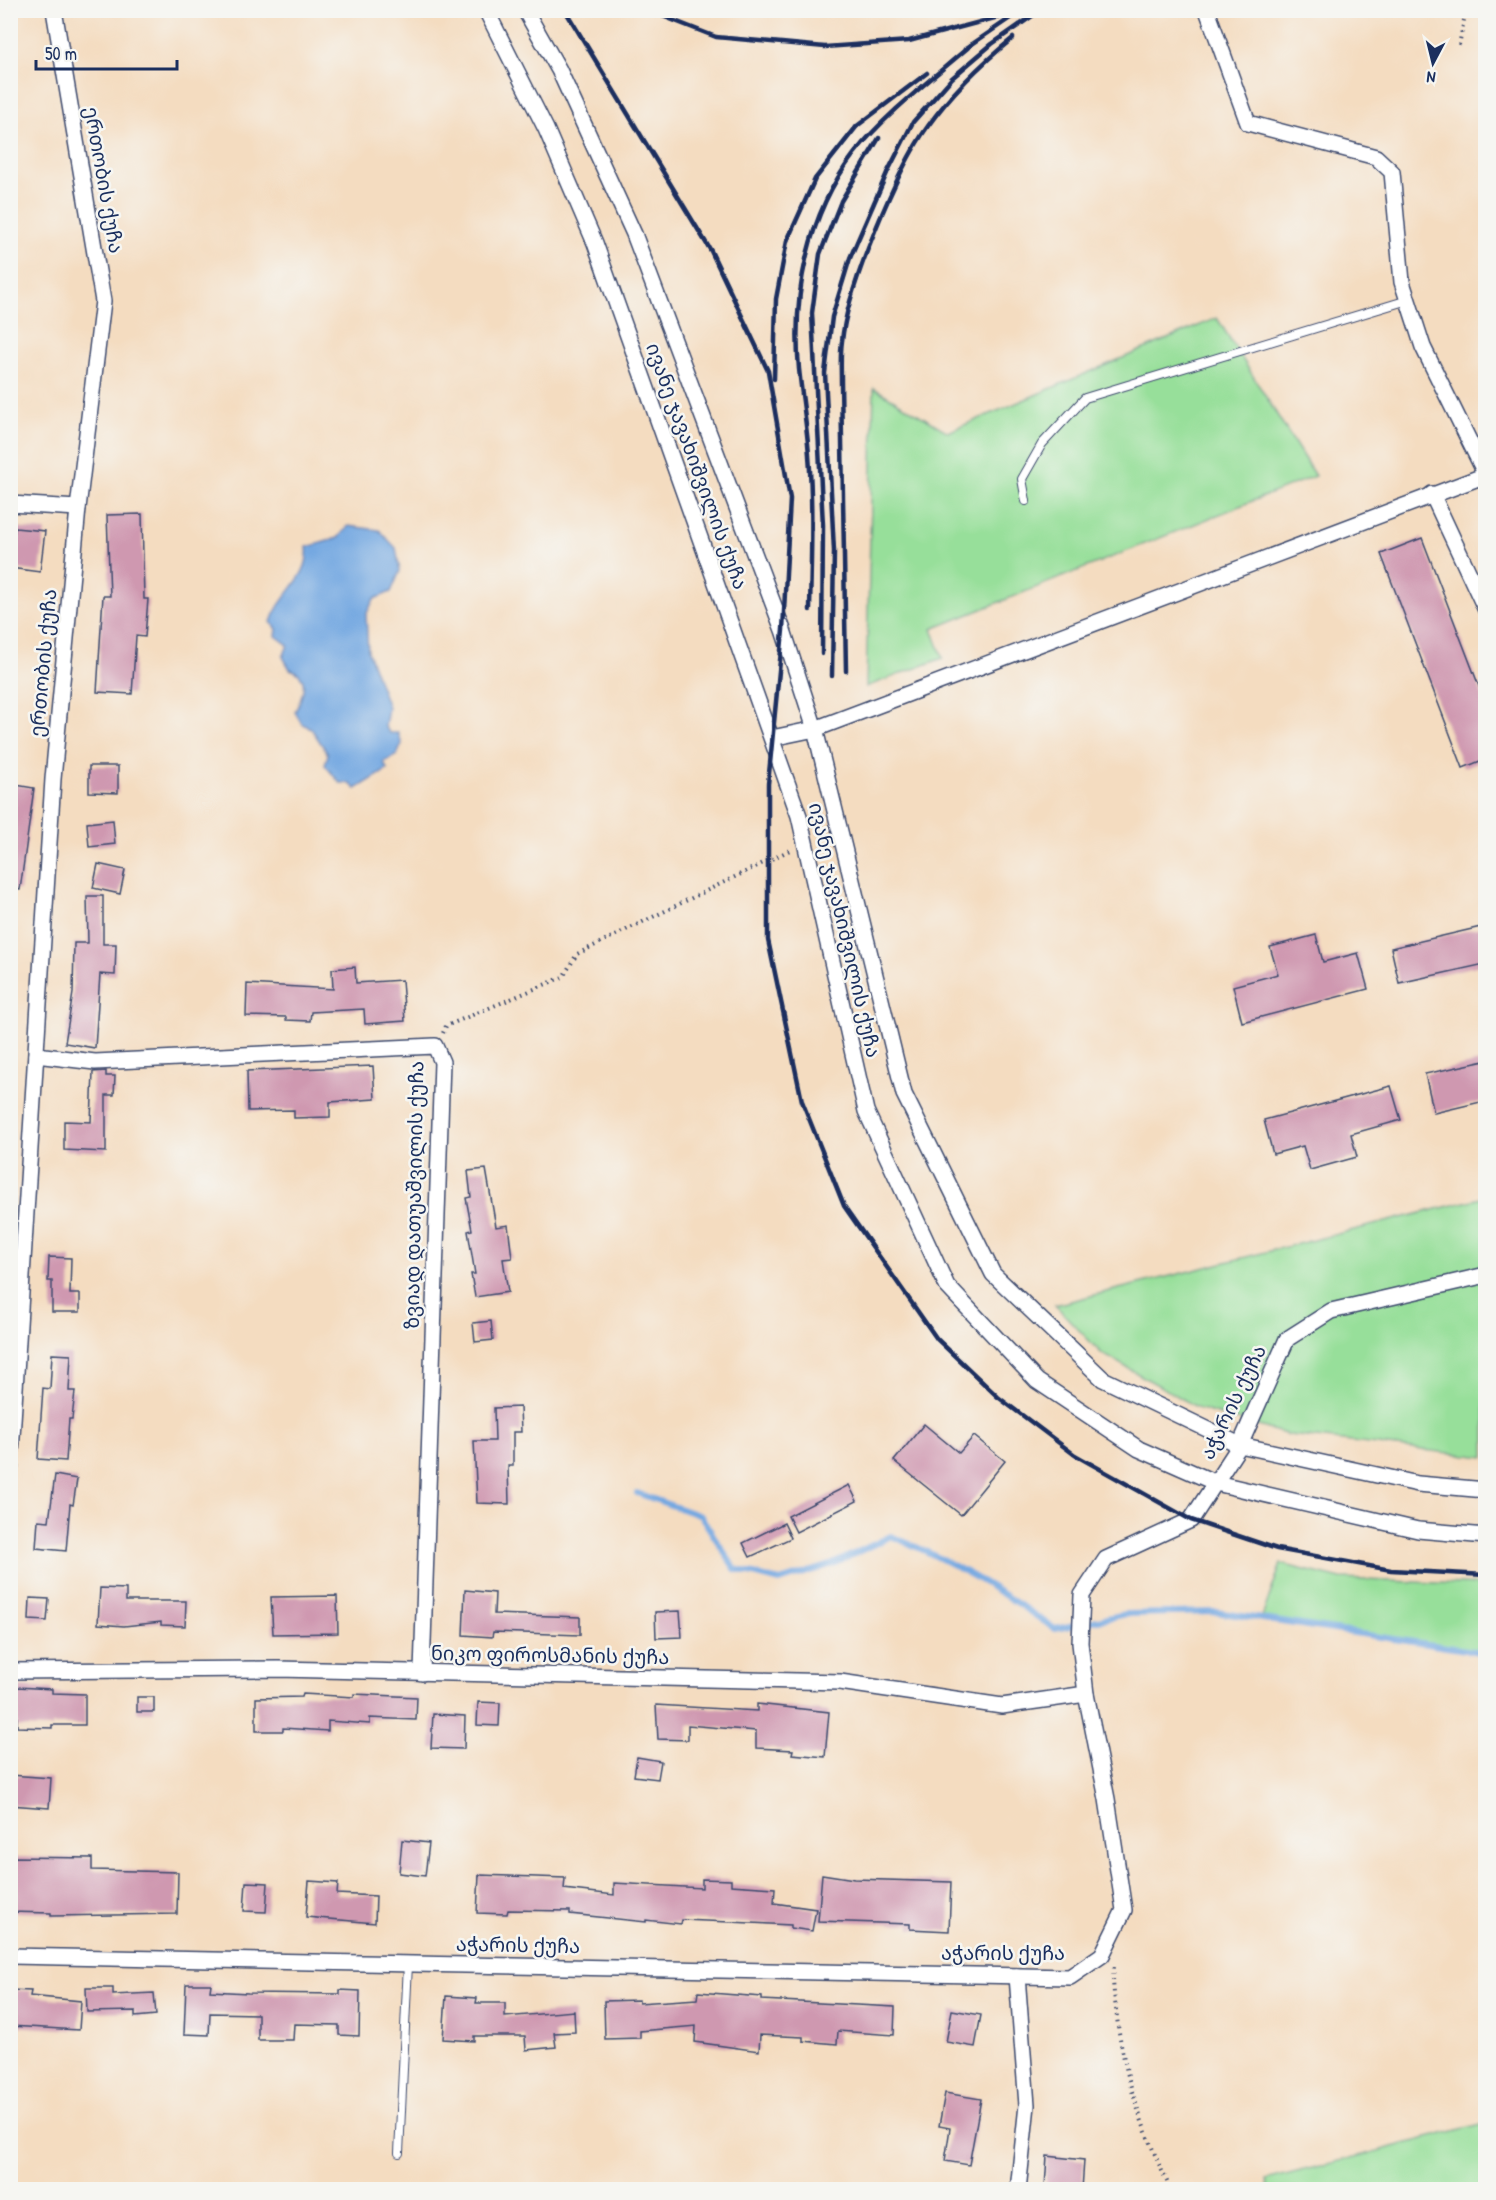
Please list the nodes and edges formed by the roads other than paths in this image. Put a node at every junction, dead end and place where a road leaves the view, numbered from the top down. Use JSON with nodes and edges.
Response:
{"nodes":[{"id":1,"x":54,"y":10,"type":"edge"},
{"id":2,"x":486,"y":10,"type":"edge"},
{"id":3,"x":525,"y":10,"type":"edge"},
{"id":4,"x":1207,"y":10,"type":"edge"},
{"id":5,"x":1408,"y":300,"type":"junction"},
{"id":6,"x":1485,"y":475,"type":"edge"},
{"id":7,"x":1432,"y":494,"type":"junction"},
{"id":8,"x":1026,"y":501,"type":"dead end"},
{"id":9,"x":10,"y":504,"type":"edge"},
{"id":10,"x":78,"y":508,"type":"junction"},
{"id":11,"x":1485,"y":610,"type":"edge"},
{"id":12,"x":815,"y":729,"type":"junction"},
{"id":13,"x":772,"y":738,"type":"junction"},
{"id":14,"x":36,"y":1055,"type":"junction"},
{"id":15,"x":1485,"y":1275,"type":"edge"},
{"id":16,"x":1240,"y":1445,"type":"junction"},
{"id":17,"x":10,"y":1468,"type":"edge"},
{"id":18,"x":1216,"y":1483,"type":"junction"},
{"id":19,"x":1485,"y":1490,"type":"edge"},
{"id":20,"x":1485,"y":1536,"type":"edge"},
{"id":21,"x":10,"y":1671,"type":"edge"},
{"id":22,"x":422,"y":1673,"type":"junction"},
{"id":23,"x":1086,"y":1694,"type":"junction"},
{"id":24,"x":10,"y":1956,"type":"edge"},
{"id":25,"x":408,"y":1964,"type":"junction"},
{"id":26,"x":1017,"y":1976,"type":"junction"},
{"id":27,"x":399,"y":2153,"type":"dead end"},
{"id":28,"x":1018,"y":2190,"type":"edge"}],
"edges":[{"from":1,"to":10,"type":"street","name":"ერთობის ქუჩა"},
{"from":2,"to":13,"type":"street","name":"ივანე ჯავახიშვილის ქუჩა"},
{"from":3,"to":12,"type":"street"},
{"from":4,"to":5,"type":"street"},
{"from":5,"to":6,"type":"street"},
{"from":5,"to":8,"type":"lane"},
{"from":6,"to":7,"type":"street"},
{"from":7,"to":11,"type":"street"},
{"from":7,"to":12,"type":"street"},
{"from":9,"to":10,"type":"street"},
{"from":10,"to":14,"type":"street","name":"ერთობის ქუჩა"},
{"from":12,"to":13,"type":"street"},
{"from":12,"to":16,"type":"street"},
{"from":13,"to":18,"type":"street","name":"ივანე ჯავახიშვილის ქუჩა"},
{"from":14,"to":17,"type":"street","name":"ერთობის ქუჩა"},
{"from":14,"to":22,"type":"street","name":"ზვიად დათუაშვილის ქუჩა"},
{"from":15,"to":16,"type":"street","name":"აჭარის ქუჩა"},
{"from":16,"to":18,"type":"street","name":"აჭარის ქუჩა"},
{"from":16,"to":19,"type":"street"},
{"from":18,"to":20,"type":"street","name":"ივანე ჯავახიშვილის ქუჩა"},
{"from":18,"to":23,"type":"street","name":"აჭარის ქუჩა"},
{"from":21,"to":22,"type":"street","name":"ნიკო ფიროსმანის ქუჩა"},
{"from":22,"to":23,"type":"street","name":"ნიკო ფიროსმანის ქუჩა"},
{"from":23,"to":26,"type":"street","name":"აჭარის ქუჩა"},
{"from":24,"to":25,"type":"street","name":"აჭარის ქუჩა"},
{"from":25,"to":26,"type":"street","name":"აჭარის ქუჩა"},
{"from":25,"to":27,"type":"lane"},
{"from":26,"to":28,"type":"street"}]}
